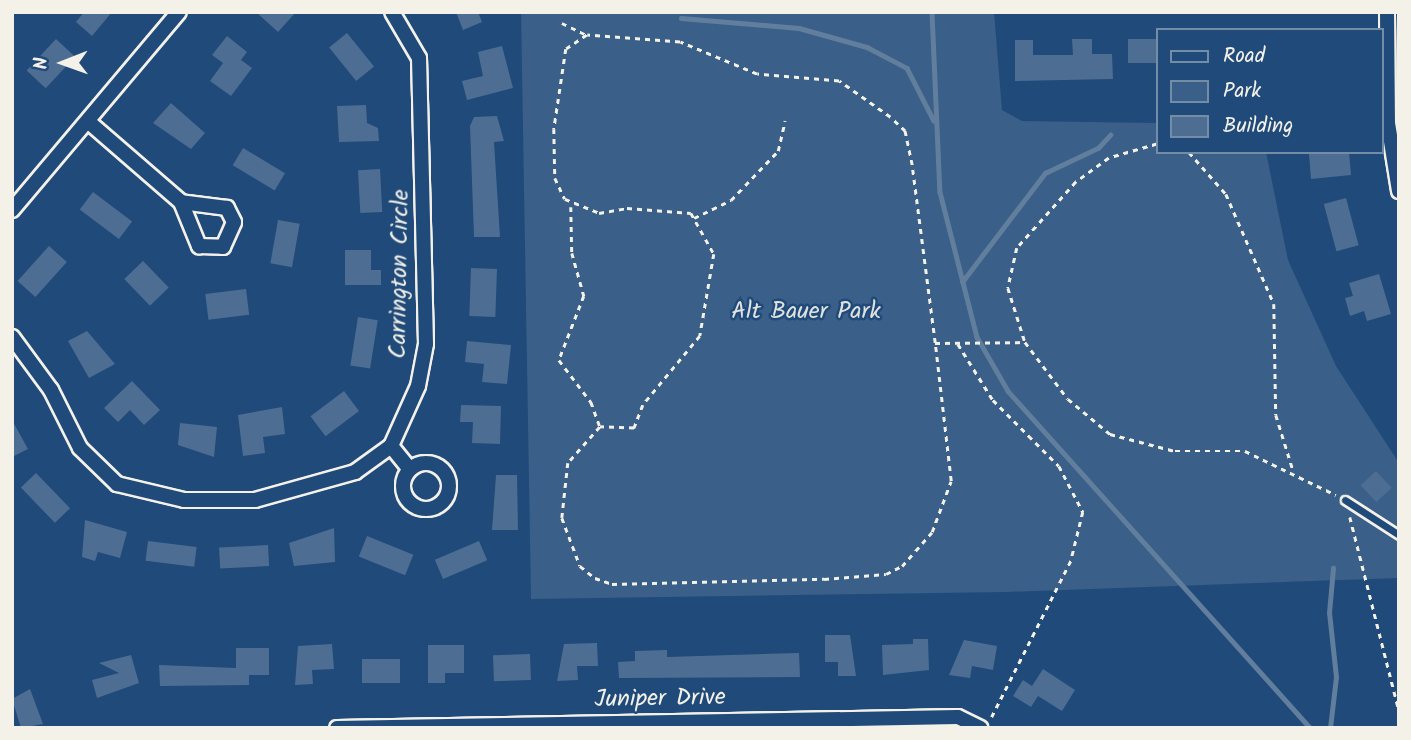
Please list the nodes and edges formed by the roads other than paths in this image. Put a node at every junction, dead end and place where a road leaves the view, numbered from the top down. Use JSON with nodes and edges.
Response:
{"nodes":[{"id":1,"x":179,"y":12,"type":"edge"},
{"id":2,"x":392,"y":12,"type":"edge"},
{"id":3,"x":1387,"y":12,"type":"edge"},
{"id":4,"x":91,"y":124,"type":"junction"},
{"id":5,"x":1399,"y":191,"type":"edge"},
{"id":6,"x":181,"y":202,"type":"dead end"},
{"id":7,"x":12,"y":210,"type":"edge"},
{"id":8,"x":12,"y":337,"type":"edge"},
{"id":9,"x":391,"y":446,"type":"junction"},
{"id":10,"x":408,"y":467,"type":"dead end"},
{"id":11,"x":1345,"y":500,"type":"road end"},
{"id":12,"x":1399,"y":535,"type":"edge"},
{"id":13,"x":986,"y":724,"type":"edge"},
{"id":14,"x":371,"y":727,"type":"edge"},
{"id":15,"x":337,"y":728,"type":"edge"}],
"edges":[{"from":1,"to":4,"type":"street"},
{"from":2,"to":9,"type":"street","name":"Carrington Circle"},
{"from":3,"to":5,"type":"street"},
{"from":4,"to":6,"type":"street"},
{"from":4,"to":7,"type":"street"},
{"from":8,"to":9,"type":"street","name":"Carrington Circle"},
{"from":9,"to":10,"type":"street"},
{"from":11,"to":12,"type":"lane"},
{"from":13,"to":14,"type":"street","name":"Juniper Drive"},
{"from":14,"to":15,"type":"street","name":"Juniper Drive"}]}
